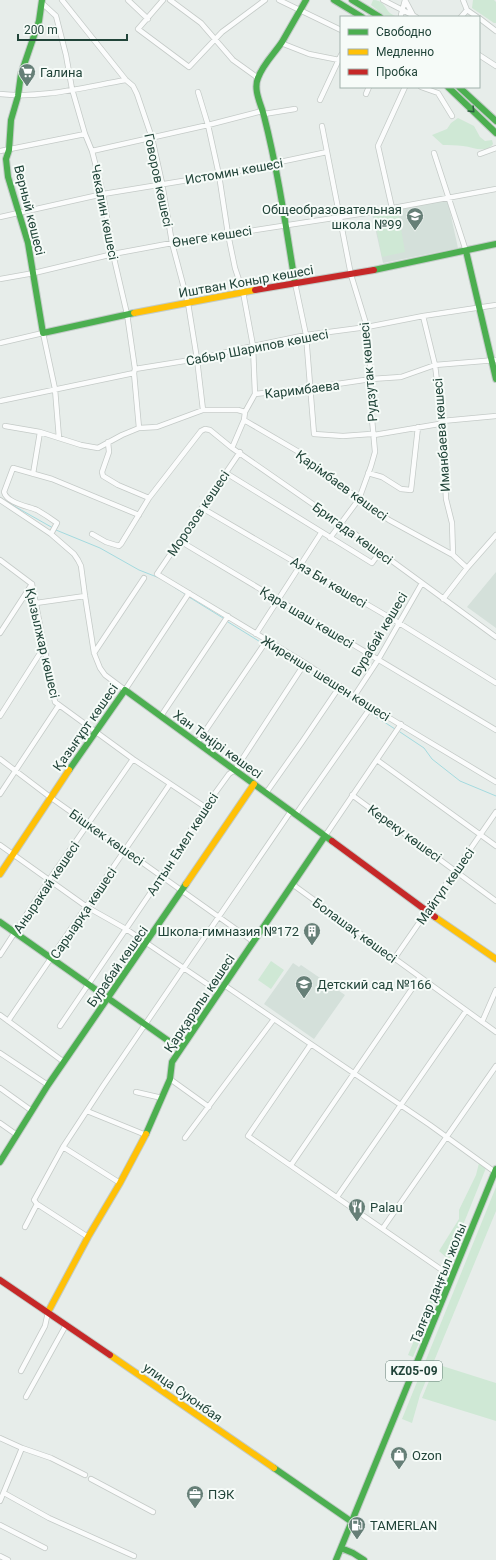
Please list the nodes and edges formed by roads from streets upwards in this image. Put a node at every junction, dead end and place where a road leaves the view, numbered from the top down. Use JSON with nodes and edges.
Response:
{"nodes":[{"id":1,"x":62,"y":0,"type":"edge"},
{"id":2,"x":128,"y":0,"type":"edge"},
{"id":3,"x":163,"y":0,"type":"edge"},
{"id":4,"x":170,"y":0,"type":"edge"},
{"id":5,"x":265,"y":0,"type":"edge"},
{"id":6,"x":279,"y":0,"type":"edge"},
{"id":7,"x":306,"y":0,"type":"edge"},
{"id":8,"x":334,"y":0,"type":"edge"},
{"id":9,"x":352,"y":0,"type":"edge"},
{"id":10,"x":383,"y":0,"type":"edge"},
{"id":11,"x":405,"y":0,"type":"edge"},
{"id":12,"x":463,"y":0,"type":"edge"},
{"id":13,"x":42,"y":2,"type":"edge"},
{"id":14,"x":301,"y":10,"type":"junction"},
{"id":15,"x":402,"y":10,"type":"junction"},
{"id":16,"x":467,"y":10,"type":"junction"},
{"id":17,"x":401,"y":15,"type":"dead end"},
{"id":18,"x":360,"y":16,"type":"edge"},
{"id":19,"x":378,"y":16,"type":"edge"},
{"id":20,"x":414,"y":16,"type":"edge"},
{"id":21,"x":462,"y":16,"type":"edge"},
{"id":22,"x":475,"y":16,"type":"edge"},
{"id":23,"x":148,"y":19,"type":"junction"},
{"id":24,"x":480,"y":19,"type":"edge"},
{"id":25,"x":340,"y":30,"type":"edge"},
{"id":26,"x":496,"y":31,"type":"edge"},
{"id":27,"x":215,"y":39,"type":"junction"},
{"id":28,"x":282,"y":43,"type":"junction"},
{"id":29,"x":480,"y":56,"type":"edge"},
{"id":30,"x":340,"y":57,"type":"edge"},
{"id":31,"x":496,"y":66,"type":"edge"},
{"id":32,"x":258,"y":78,"type":"junction"},
{"id":33,"x":126,"y":80,"type":"junction"},
{"id":34,"x":369,"y":88,"type":"edge"},
{"id":35,"x":405,"y":88,"type":"edge"},
{"id":36,"x":424,"y":88,"type":"edge"},
{"id":37,"x":449,"y":88,"type":"edge"},
{"id":38,"x":460,"y":88,"type":"edge"},
{"id":39,"x":72,"y":89,"type":"junction"},
{"id":40,"x":198,"y":92,"type":"dead end"},
{"id":41,"x":0,"y":94,"type":"edge"},
{"id":42,"x":366,"y":94,"type":"dead end"},
{"id":43,"x":18,"y":96,"type":"junction"},
{"id":44,"x":320,"y":100,"type":"dead end"},
{"id":45,"x":295,"y":109,"type":"dead end"},
{"id":46,"x":263,"y":112,"type":"junction"},
{"id":47,"x":452,"y":116,"type":"dead end"},
{"id":48,"x":496,"y":121,"type":"edge"},
{"id":49,"x":208,"y":125,"type":"junction"},
{"id":50,"x":322,"y":126,"type":"dead end"},
{"id":51,"x":496,"y":133,"type":"edge"},
{"id":52,"x":85,"y":134,"type":"junction"},
{"id":53,"x":152,"y":138,"type":"junction"},
{"id":54,"x":496,"y":148,"type":"edge"},
{"id":55,"x":9,"y":150,"type":"junction"},
{"id":56,"x":0,"y":151,"type":"edge"},
{"id":57,"x":92,"y":151,"type":"junction"},
{"id":58,"x":327,"y":152,"type":"junction"},
{"id":59,"x":434,"y":153,"type":"dead end"},
{"id":60,"x":480,"y":154,"type":"dead end"},
{"id":61,"x":275,"y":164,"type":"junction"},
{"id":62,"x":219,"y":175,"type":"junction"},
{"id":63,"x":162,"y":183,"type":"junction"},
{"id":64,"x":496,"y":189,"type":"edge"},
{"id":65,"x":103,"y":194,"type":"junction"},
{"id":66,"x":448,"y":198,"type":"junction"},
{"id":67,"x":392,"y":208,"type":"junction"},
{"id":68,"x":18,"y":214,"type":"junction"},
{"id":69,"x":0,"y":217,"type":"edge"},
{"id":70,"x":340,"y":217,"type":"junction"},
{"id":71,"x":284,"y":225,"type":"junction"},
{"id":72,"x":228,"y":234,"type":"junction"},
{"id":73,"x":172,"y":242,"type":"junction"},
{"id":74,"x":496,"y":244,"type":"edge"},
{"id":75,"x":466,"y":251,"type":"junction"},
{"id":76,"x":112,"y":254,"type":"junction"},
{"id":77,"x":34,"y":273,"type":"junction"},
{"id":78,"x":350,"y":275,"type":"junction"},
{"id":79,"x":0,"y":279,"type":"edge"},
{"id":80,"x":295,"y":283,"type":"junction"},
{"id":81,"x":243,"y":292,"type":"junction"},
{"id":82,"x":188,"y":302,"type":"junction"},
{"id":83,"x":496,"y":305,"type":"edge"},
{"id":84,"x":480,"y":308,"type":"junction"},
{"id":85,"x":127,"y":314,"type":"junction"},
{"id":86,"x":423,"y":316,"type":"junction"},
{"id":87,"x":367,"y":327,"type":"junction"},
{"id":88,"x":43,"y":333,"type":"junction"},
{"id":89,"x":306,"y":335,"type":"junction"},
{"id":90,"x":0,"y":343,"type":"edge"},
{"id":91,"x":252,"y":346,"type":"junction"},
{"id":92,"x":197,"y":360,"type":"junction"},
{"id":93,"x":494,"y":361,"type":"edge"},
{"id":94,"x":435,"y":365,"type":"junction"},
{"id":95,"x":135,"y":371,"type":"junction"},
{"id":96,"x":371,"y":379,"type":"junction"},
{"id":97,"x":496,"y":379,"type":"edge"},
{"id":98,"x":310,"y":388,"type":"junction"},
{"id":99,"x":55,"y":389,"type":"junction"},
{"id":100,"x":255,"y":394,"type":"junction"},
{"id":101,"x":0,"y":401,"type":"edge"},
{"id":102,"x":203,"y":410,"type":"junction"},
{"id":103,"x":245,"y":412,"type":"junction"},
{"id":104,"x":496,"y":416,"type":"edge"},
{"id":105,"x":244,"y":420,"type":"junction"},
{"id":106,"x":442,"y":421,"type":"junction"},
{"id":107,"x":5,"y":426,"type":"dead end"},
{"id":108,"x":418,"y":427,"type":"junction"},
{"id":109,"x":139,"y":428,"type":"junction"},
{"id":110,"x":40,"y":432,"type":"junction"},
{"id":111,"x":374,"y":435,"type":"junction"},
{"id":112,"x":59,"y":438,"type":"junction"},
{"id":113,"x":108,"y":442,"type":"junction"},
{"id":114,"x":232,"y":448,"type":"junction"},
{"id":115,"x":240,"y":452,"type":"junction"},
{"id":116,"x":226,"y":473,"type":"junction"},
{"id":117,"x":368,"y":473,"type":"junction"},
{"id":118,"x":33,"y":474,"type":"junction"},
{"id":119,"x":149,"y":498,"type":"junction"},
{"id":120,"x":359,"y":499,"type":"junction"},
{"id":121,"x":0,"y":500,"type":"edge"},
{"id":122,"x":202,"y":508,"type":"junction"},
{"id":123,"x":139,"y":515,"type":"junction"},
{"id":124,"x":340,"y":523,"type":"junction"},
{"id":125,"x":53,"y":530,"type":"junction"},
{"id":126,"x":321,"y":533,"type":"junction"},
{"id":127,"x":92,"y":534,"type":"dead end"},
{"id":128,"x":496,"y":535,"type":"edge"},
{"id":129,"x":330,"y":538,"type":"junction"},
{"id":130,"x":180,"y":541,"type":"junction"},
{"id":131,"x":380,"y":552,"type":"junction"},
{"id":132,"x":453,"y":555,"type":"junction"},
{"id":133,"x":0,"y":560,"type":"edge"},
{"id":134,"x":301,"y":565,"type":"junction"},
{"id":135,"x":467,"y":568,"type":"junction"},
{"id":136,"x":157,"y":574,"type":"joint"},
{"id":137,"x":144,"y":578,"type":"dead end"},
{"id":138,"x":422,"y":583,"type":"junction"},
{"id":139,"x":32,"y":584,"type":"junction"},
{"id":140,"x":189,"y":593,"type":"junction"},
{"id":141,"x":84,"y":596,"type":"junction"},
{"id":142,"x":443,"y":599,"type":"junction"},
{"id":143,"x":278,"y":601,"type":"junction"},
{"id":144,"x":36,"y":603,"type":"junction"},
{"id":145,"x":228,"y":616,"type":"junction"},
{"id":146,"x":399,"y":623,"type":"junction"},
{"id":147,"x":0,"y":633,"type":"edge"},
{"id":148,"x":256,"y":634,"type":"junction"},
{"id":149,"x":496,"y":637,"type":"edge"},
{"id":150,"x":267,"y":640,"type":"junction"},
{"id":151,"x":44,"y":647,"type":"junction"},
{"id":152,"x":94,"y":653,"type":"junction"},
{"id":153,"x":378,"y":660,"type":"junction"},
{"id":154,"x":305,"y":664,"type":"junction"},
{"id":155,"x":496,"y":683,"type":"edge"},
{"id":156,"x":340,"y":686,"type":"junction"},
{"id":157,"x":125,"y":690,"type":"junction"},
{"id":158,"x":355,"y":695,"type":"junction"},
{"id":159,"x":59,"y":705,"type":"junction"},
{"id":160,"x":371,"y":707,"type":"junction"},
{"id":161,"x":0,"y":716,"type":"edge"},
{"id":162,"x":161,"y":716,"type":"junction"},
{"id":163,"x":401,"y":724,"type":"junction"},
{"id":164,"x":496,"y":730,"type":"edge"},
{"id":165,"x":96,"y":733,"type":"junction"},
{"id":166,"x":197,"y":743,"type":"junction"},
{"id":167,"x":0,"y":759,"type":"edge"},
{"id":168,"x":133,"y":759,"type":"junction"},
{"id":169,"x":377,"y":760,"type":"junction"},
{"id":170,"x":16,"y":770,"type":"junction"},
{"id":171,"x":235,"y":770,"type":"junction"},
{"id":172,"x":496,"y":782,"type":"edge"},
{"id":173,"x":170,"y":784,"type":"junction"},
{"id":174,"x":254,"y":784,"type":"junction"},
{"id":175,"x":266,"y":793,"type":"junction"},
{"id":176,"x":0,"y":794,"type":"edge"},
{"id":177,"x":352,"y":795,"type":"junction"},
{"id":178,"x":50,"y":797,"type":"junction"},
{"id":179,"x":205,"y":807,"type":"junction"},
{"id":180,"x":496,"y":812,"type":"edge"},
{"id":181,"x":294,"y":813,"type":"junction"},
{"id":182,"x":88,"y":825,"type":"junction"},
{"id":183,"x":481,"y":835,"type":"junction"},
{"id":184,"x":325,"y":836,"type":"junction"},
{"id":185,"x":0,"y":845,"type":"edge"},
{"id":186,"x":496,"y":846,"type":"edge"},
{"id":187,"x":125,"y":851,"type":"junction"},
{"id":188,"x":14,"y":854,"type":"junction"},
{"id":189,"x":456,"y":870,"type":"junction"},
{"id":190,"x":0,"y":874,"type":"edge"},
{"id":191,"x":162,"y":876,"type":"junction"},
{"id":192,"x":49,"y":880,"type":"junction"},
{"id":193,"x":292,"y":884,"type":"junction"},
{"id":194,"x":182,"y":891,"type":"junction"},
{"id":195,"x":496,"y":900,"type":"edge"},
{"id":196,"x":87,"y":907,"type":"junction"},
{"id":197,"x":427,"y":912,"type":"junction"},
{"id":198,"x":218,"y":918,"type":"junction"},
{"id":199,"x":0,"y":922,"type":"edge"},
{"id":200,"x":126,"y":929,"type":"junction"},
{"id":201,"x":15,"y":932,"type":"junction"},
{"id":202,"x":254,"y":942,"type":"junction"},
{"id":203,"x":146,"y":943,"type":"junction"},
{"id":204,"x":0,"y":955,"type":"edge"},
{"id":205,"x":52,"y":958,"type":"junction"},
{"id":206,"x":394,"y":959,"type":"junction"},
{"id":207,"x":496,"y":959,"type":"edge"},
{"id":208,"x":184,"y":968,"type":"junction"},
{"id":209,"x":420,"y":977,"type":"junction"},
{"id":210,"x":88,"y":984,"type":"junction"},
{"id":211,"x":224,"y":985,"type":"junction"},
{"id":212,"x":496,"y":990,"type":"edge"},
{"id":213,"x":219,"y":992,"type":"junction"},
{"id":214,"x":107,"y":998,"type":"junction"},
{"id":215,"x":466,"y":1011,"type":"junction"},
{"id":216,"x":0,"y":1015,"type":"edge"},
{"id":217,"x":274,"y":1019,"type":"junction"},
{"id":218,"x":8,"y":1022,"type":"junction"},
{"id":219,"x":482,"y":1022,"type":"junction"},
{"id":220,"x":145,"y":1023,"type":"junction"},
{"id":221,"x":60,"y":1026,"type":"dead end"},
{"id":222,"x":496,"y":1032,"type":"edge"},
{"id":223,"x":311,"y":1044,"type":"junction"},
{"id":224,"x":180,"y":1049,"type":"junction"},
{"id":225,"x":0,"y":1053,"type":"edge"},
{"id":226,"x":64,"y":1062,"type":"junction"},
{"id":227,"x":496,"y":1066,"type":"edge"},
{"id":228,"x":355,"y":1073,"type":"junction"},
{"id":229,"x":170,"y":1079,"type":"junction"},
{"id":230,"x":48,"y":1085,"type":"junction"},
{"id":231,"x":0,"y":1088,"type":"edge"},
{"id":232,"x":136,"y":1092,"type":"dead end"},
{"id":233,"x":162,"y":1098,"type":"junction"},
{"id":234,"x":401,"y":1105,"type":"junction"},
{"id":235,"x":209,"y":1107,"type":"junction"},
{"id":236,"x":32,"y":1111,"type":"junction"},
{"id":237,"x":87,"y":1111,"type":"junction"},
{"id":238,"x":0,"y":1123,"type":"edge"},
{"id":239,"x":17,"y":1135,"type":"junction"},
{"id":240,"x":146,"y":1136,"type":"junction"},
{"id":241,"x":447,"y":1136,"type":"junction"},
{"id":242,"x":186,"y":1138,"type":"dead end"},
{"id":243,"x":63,"y":1147,"type":"junction"},
{"id":244,"x":0,"y":1160,"type":"edge"},
{"id":245,"x":291,"y":1165,"type":"junction"},
{"id":246,"x":495,"y":1170,"type":"edge"},
{"id":247,"x":120,"y":1183,"type":"junction"},
{"id":248,"x":337,"y":1197,"type":"junction"},
{"id":249,"x":37,"y":1204,"type":"junction"},
{"id":250,"x":25,"y":1227,"type":"dead end"},
{"id":251,"x":383,"y":1228,"type":"junction"},
{"id":252,"x":88,"y":1237,"type":"junction"},
{"id":253,"x":452,"y":1277,"type":"junction"},
{"id":254,"x":0,"y":1280,"type":"edge"},
{"id":255,"x":48,"y":1312,"type":"junction"},
{"id":256,"x":66,"y":1325,"type":"junction"},
{"id":257,"x":21,"y":1371,"type":"dead end"},
{"id":258,"x":26,"y":1397,"type":"dead end"},
{"id":259,"x":0,"y":1438,"type":"edge"},
{"id":260,"x":22,"y":1448,"type":"junction"},
{"id":261,"x":85,"y":1476,"type":"dead end"},
{"id":262,"x":91,"y":1479,"type":"dead end"},
{"id":263,"x":4,"y":1493,"type":"junction"},
{"id":264,"x":0,"y":1502,"type":"edge"},
{"id":265,"x":153,"y":1512,"type":"dead end"},
{"id":266,"x":352,"y":1522,"type":"junction"},
{"id":267,"x":0,"y":1525,"type":"edge"},
{"id":268,"x":45,"y":1548,"type":"dead end"},
{"id":269,"x":341,"y":1548,"type":"junction"},
{"id":270,"x":0,"y":1556,"type":"edge"},
{"id":271,"x":134,"y":1556,"type":"dead end"},
{"id":272,"x":8,"y":1560,"type":"edge"},
{"id":273,"x":336,"y":1560,"type":"edge"},
{"id":274,"x":364,"y":1560,"type":"edge"}],
"edges":[{"from":1,"to":33,"type":"street","name":"Говоров көшесі"},
{"from":2,"to":23,"type":"street"},
{"from":3,"to":23,"type":"street"},
{"from":4,"to":27,"type":"street"},
{"from":5,"to":27,"type":"street"},
{"from":6,"to":14,"type":"street"},
{"from":7,"to":14,"type":"street"},
{"from":8,"to":18,"type":"street"},
{"from":9,"to":19,"type":"street"},
{"from":10,"to":15,"type":"street"},
{"from":11,"to":15,"type":"street"},
{"from":11,"to":20,"type":"street"},
{"from":12,"to":16,"type":"street"},
{"from":13,"to":39,"type":"street","name":"Чекалин көшесі"},
{"from":13,"to":43,"type":"street","name":"Верный көшесі"},
{"from":14,"to":25,"type":"street"},
{"from":14,"to":28,"type":"street"},
{"from":15,"to":17,"type":"street"},
{"from":15,"to":20,"type":"street"},
{"from":16,"to":21,"type":"street"},
{"from":16,"to":22,"type":"street"},
{"from":23,"to":27,"type":"street"},
{"from":24,"to":26,"type":"street"},
{"from":27,"to":32,"type":"street"},
{"from":28,"to":30,"type":"street"},
{"from":28,"to":32,"type":"street"},
{"from":29,"to":31,"type":"street"},
{"from":30,"to":44,"type":"street"},
{"from":32,"to":46,"type":"street"},
{"from":33,"to":39,"type":"street"},
{"from":33,"to":53,"type":"street","name":"Говоров көшесі"},
{"from":34,"to":42,"type":"street"},
{"from":35,"to":67,"type":"street"},
{"from":36,"to":47,"type":"street"},
{"from":37,"to":51,"type":"street","one_way":true},
{"from":38,"to":48,"type":"street"},
{"from":39,"to":43,"type":"street"},
{"from":39,"to":52,"type":"street","name":"Чекалин көшесі"},
{"from":40,"to":49,"type":"street"},
{"from":41,"to":43,"type":"street"},
{"from":43,"to":55,"type":"street","name":"Верный көшесі"},
{"from":45,"to":46,"type":"street"},
{"from":46,"to":49,"type":"street"},
{"from":46,"to":61,"type":"street"},
{"from":49,"to":53,"type":"street"},
{"from":49,"to":62,"type":"street"},
{"from":50,"to":58,"type":"street","name":"Рудзутак көшесі"},
{"from":52,"to":55,"type":"street"},
{"from":52,"to":57,"type":"street","name":"Чекалин көшесі"},
{"from":53,"to":57,"type":"street"},
{"from":53,"to":63,"type":"street","name":"Говоров көшесі"},
{"from":54,"to":60,"type":"street"},
{"from":55,"to":56,"type":"street"},
{"from":55,"to":68,"type":"street","name":"Верный көшесі"},
{"from":57,"to":65,"type":"street","name":"Чекалин көшесі"},
{"from":58,"to":61,"type":"street","name":"Истомин көшесі"},
{"from":58,"to":70,"type":"street","name":"Рудзутак көшесі"},
{"from":59,"to":66,"type":"street"},
{"from":61,"to":62,"type":"street","name":"Истомин көшесі"},
{"from":61,"to":71,"type":"street"},
{"from":62,"to":63,"type":"street","name":"Истомин көшесі"},
{"from":62,"to":72,"type":"street"},
{"from":63,"to":65,"type":"street","name":"Истомин көшесі"},
{"from":63,"to":73,"type":"street","name":"Говоров көшесі"},
{"from":64,"to":66,"type":"street","name":"Өнеге көшесі"},
{"from":65,"to":68,"type":"street","name":"Истомин көшесі"},
{"from":65,"to":76,"type":"street","name":"Чекалин көшесі"},
{"from":66,"to":67,"type":"street","name":"Өнеге көшесі"},
{"from":66,"to":75,"type":"street"},
{"from":67,"to":70,"type":"street","name":"Өнеге көшесі"},
{"from":68,"to":69,"type":"street","name":"Истомин көшесі"},
{"from":68,"to":77,"type":"street","name":"Верный көшесі"},
{"from":70,"to":71,"type":"street","name":"Өнеге көшесі"},
{"from":70,"to":78,"type":"street","name":"Рудзутак көшесі"},
{"from":71,"to":72,"type":"street","name":"Өнеге көшесі"},
{"from":71,"to":80,"type":"street"},
{"from":72,"to":73,"type":"street","name":"Өнеге көшесі"},
{"from":72,"to":81,"type":"street"},
{"from":73,"to":76,"type":"street","name":"Өнеге көшесі"},
{"from":73,"to":82,"type":"street","name":"Говоров көшесі"},
{"from":74,"to":75,"type":"street","name":"Иштван Коныр көшесі"},
{"from":75,"to":78,"type":"street","name":"Иштван Коныр көшесі"},
{"from":75,"to":84,"type":"street"},
{"from":76,"to":77,"type":"street","name":"Өнеге көшесі"},
{"from":76,"to":85,"type":"street","name":"Чекалин көшесі"},
{"from":77,"to":79,"type":"street","name":"Өнеге көшесі"},
{"from":77,"to":88,"type":"street","name":"Верный көшесі"},
{"from":78,"to":80,"type":"street","name":"Иштван Коныр көшесі"},
{"from":78,"to":87,"type":"street","name":"Рудзутак көшесі"},
{"from":80,"to":81,"type":"street","name":"Иштван Коныр көшесі"},
{"from":80,"to":89,"type":"street"},
{"from":81,"to":82,"type":"street","name":"Иштван Коныр көшесі"},
{"from":81,"to":91,"type":"street"},
{"from":82,"to":85,"type":"street","name":"Иштван Коныр көшесі"},
{"from":82,"to":92,"type":"street","name":"Говоров көшесі"},
{"from":83,"to":84,"type":"street","name":"Сабыр Шарипов көшесі"},
{"from":84,"to":86,"type":"street","name":"Сабыр Шарипов көшесі"},
{"from":84,"to":93,"type":"street"},
{"from":85,"to":88,"type":"street","name":"Иштван Коныр көшесі"},
{"from":85,"to":95,"type":"street","name":"Чекалин көшесі"},
{"from":86,"to":87,"type":"street","name":"Сабыр Шарипов көшесі"},
{"from":86,"to":94,"type":"street","name":"Иманбаева көшесі"},
{"from":87,"to":89,"type":"street","name":"Сабыр Шарипов көшесі"},
{"from":87,"to":96,"type":"street","name":"Рудзутак көшесі"},
{"from":88,"to":90,"type":"street","name":"Иштван Коныр көшесі"},
{"from":88,"to":99,"type":"street"},
{"from":89,"to":91,"type":"street","name":"Сабыр Шарипов көшесі"},
{"from":89,"to":98,"type":"street"},
{"from":91,"to":92,"type":"street","name":"Сабыр Шарипов көшесі"},
{"from":91,"to":100,"type":"street"},
{"from":92,"to":95,"type":"street","name":"Сабыр Шарипов көшесі"},
{"from":92,"to":102,"type":"street","name":"Говоров көшесі"},
{"from":93,"to":94,"type":"street","name":"Каримбаева"},
{"from":93,"to":97,"type":"street"},
{"from":94,"to":96,"type":"street","name":"Каримбаева"},
{"from":94,"to":106,"type":"street","name":"Иманбаева көшесі"},
{"from":95,"to":99,"type":"street","name":"Сабыр Шарипов көшесі"},
{"from":95,"to":109,"type":"street","name":"Чекалин көшесі"},
{"from":96,"to":98,"type":"street","name":"Каримбаева"},
{"from":96,"to":111,"type":"street","name":"Рудзутак көшесі"},
{"from":98,"to":100,"type":"street","name":"Каримбаева"},
{"from":98,"to":111,"type":"street"},
{"from":99,"to":101,"type":"street","name":"Сабыр Шарипов көшесі"},
{"from":99,"to":112,"type":"street"},
{"from":100,"to":103,"type":"street","name":"Каримбаева"},
{"from":102,"to":103,"type":"street"},
{"from":102,"to":109,"type":"street"},
{"from":103,"to":105,"type":"street"},
{"from":104,"to":106,"type":"street"},
{"from":105,"to":114,"type":"street"},
{"from":105,"to":120,"type":"street","name":"Қарімбаев көшесі"},
{"from":106,"to":108,"type":"street"},
{"from":106,"to":132,"type":"street","name":"Иманбаева көшесі"},
{"from":107,"to":110,"type":"street"},
{"from":108,"to":111,"type":"street"},
{"from":108,"to":117,"type":"street"},
{"from":109,"to":113,"type":"street"},
{"from":110,"to":112,"type":"street"},
{"from":110,"to":118,"type":"street"},
{"from":111,"to":117,"type":"street","name":"Рудзутак көшесі"},
{"from":112,"to":113,"type":"street"},
{"from":113,"to":119,"type":"street"},
{"from":114,"to":115,"type":"street","name":"Бригада көшесі"},
{"from":114,"to":119,"type":"street","name":"Бригада көшесі"},
{"from":115,"to":116,"type":"street","name":"Морозов көшесі"},
{"from":115,"to":124,"type":"street","name":"Бригада көшесі"},
{"from":116,"to":122,"type":"street","name":"Морозов көшесі"},
{"from":116,"to":126,"type":"street"},
{"from":117,"to":120,"type":"street","name":"Рудзутак көшесі"},
{"from":118,"to":123,"type":"street"},
{"from":118,"to":125,"type":"street"},
{"from":119,"to":123,"type":"street"},
{"from":120,"to":124,"type":"street","name":"Рудзутак көшесі"},
{"from":120,"to":132,"type":"street","name":"Қарімбаев көшесі"},
{"from":121,"to":125,"type":"street","name":"Хан Тәңірі көшесі"},
{"from":122,"to":130,"type":"street","name":"Морозов көшесі"},
{"from":122,"to":134,"type":"street","name":"Аяз Би көшесі"},
{"from":123,"to":127,"type":"street"},
{"from":124,"to":129,"type":"street","name":"Рудзутак көшесі"},
{"from":124,"to":131,"type":"street","name":"Бригада көшесі"},
{"from":125,"to":141,"type":"street","name":"Хан Тәңірі көшесі"},
{"from":126,"to":129,"type":"street"},
{"from":126,"to":134,"type":"street"},
{"from":128,"to":135,"type":"street"},
{"from":129,"to":131,"type":"street"},
{"from":130,"to":136,"type":"street","name":"Морозов көшесі"},
{"from":130,"to":143,"type":"street","name":"Қара шаш көшесі"},
{"from":131,"to":138,"type":"street","name":"Бригада көшесі"},
{"from":132,"to":135,"type":"street","name":"Қарімбаев көшесі"},
{"from":133,"to":139,"type":"street","name":"Қызылжар көшесі"},
{"from":134,"to":143,"type":"street"},
{"from":134,"to":146,"type":"street","name":"Аяз Би көшесі"},
{"from":135,"to":142,"type":"street"},
{"from":136,"to":140,"type":"street","name":"Жиренше шешен көшесі"},
{"from":137,"to":152,"type":"street"},
{"from":138,"to":142,"type":"street","name":"Бригада көшесі"},
{"from":138,"to":146,"type":"street","name":"Бурабай көшесі"},
{"from":139,"to":144,"type":"street","name":"Қызылжар көшесі"},
{"from":139,"to":147,"type":"street"},
{"from":140,"to":145,"type":"street","name":"Жиренше шешен көшесі"},
{"from":140,"to":157,"type":"street","name":"Қазығұрт көшесі"},
{"from":141,"to":144,"type":"street"},
{"from":141,"to":152,"type":"street","name":"Хан Тәңірі көшесі"},
{"from":142,"to":149,"type":"street","name":"Бригада көшесі"},
{"from":143,"to":148,"type":"street"},
{"from":143,"to":153,"type":"street","name":"Қара шаш көшесі"},
{"from":144,"to":151,"type":"street","name":"Қызылжар көшесі"},
{"from":145,"to":148,"type":"street","name":"Жиренше шешен көшесі"},
{"from":145,"to":162,"type":"street"},
{"from":146,"to":153,"type":"street","name":"Бурабай көшесі"},
{"from":146,"to":155,"type":"street","name":"Аяз Би көшесі"},
{"from":148,"to":150,"type":"street","name":"Жиренше шешен көшесі"},
{"from":150,"to":154,"type":"street","name":"Жиренше шешен көшесі"},
{"from":150,"to":166,"type":"street"},
{"from":151,"to":159,"type":"street","name":"Қызылжар көшесі"},
{"from":151,"to":161,"type":"street"},
{"from":152,"to":157,"type":"street","name":"Хан Тәңірі көшесі"},
{"from":153,"to":158,"type":"street","name":"Бурабай көшесі"},
{"from":153,"to":164,"type":"street","name":"Қара шаш көшесі"},
{"from":154,"to":156,"type":"street","name":"Жиренше шешен көшесі"},
{"from":154,"to":171,"type":"street","name":"Алтын Емел көшесі"},
{"from":156,"to":158,"type":"street","name":"Жиренше шешен көшесі"},
{"from":156,"to":175,"type":"street","name":"Бурабай көшесі"},
{"from":157,"to":162,"type":"street","name":"Хан Тәңірі көшесі"},
{"from":157,"to":165,"type":"street","name":"Қазығұрт көшесі"},
{"from":158,"to":160,"type":"street","name":"Жиренше шешен көшесі"},
{"from":159,"to":165,"type":"street","name":"Қызылжар көшесі"},
{"from":159,"to":170,"type":"street"},
{"from":160,"to":163,"type":"street","name":"Жиренше шешен көшесі"},
{"from":160,"to":181,"type":"street"},
{"from":162,"to":166,"type":"street","name":"Хан Тәңірі көшесі"},
{"from":163,"to":169,"type":"street","name":"Қарқаралы көшесі"},
{"from":163,"to":172,"type":"street","name":"Жиренше шешен көшесі"},
{"from":165,"to":168,"type":"street","name":"Қызылжар көшесі"},
{"from":165,"to":178,"type":"street","name":"Қазығұрт көшесі"},
{"from":166,"to":171,"type":"street","name":"Хан Тәңірі көшесі"},
{"from":167,"to":170,"type":"street","name":"Бішкек көшесі"},
{"from":168,"to":173,"type":"street","name":"Қызылжар көшесі"},
{"from":168,"to":182,"type":"street","name":"Аныракай көшесі"},
{"from":169,"to":177,"type":"street","name":"Қарқаралы көшесі"},
{"from":169,"to":183,"type":"street"},
{"from":170,"to":176,"type":"street"},
{"from":170,"to":178,"type":"street","name":"Бішкек көшесі"},
{"from":171,"to":174,"type":"street","name":"Хан Тәңірі көшесі"},
{"from":171,"to":179,"type":"street","name":"Алтын Емел көшесі"},
{"from":173,"to":179,"type":"street","name":"Қызылжар көшесі"},
{"from":173,"to":187,"type":"street","name":"Сарыарқа көшесі"},
{"from":174,"to":175,"type":"street","name":"Хан Тәңірі көшесі"},
{"from":174,"to":194,"type":"street","name":"Бурабай көшесі"},
{"from":175,"to":181,"type":"street","name":"Хан Тәңірі көшесі"},
{"from":177,"to":184,"type":"street","name":"Қарқаралы көшесі"},
{"from":177,"to":189,"type":"street","name":"Кереку көшесі"},
{"from":178,"to":182,"type":"street","name":"Бішкек көшесі"},
{"from":178,"to":188,"type":"street","name":"Қазығұрт көшесі"},
{"from":179,"to":191,"type":"street","name":"Алтын Емел көшесі"},
{"from":180,"to":183,"type":"street","name":"Майгүл көшесі"},
{"from":181,"to":184,"type":"street","name":"Хан Тәңірі көшесі"},
{"from":181,"to":198,"type":"street"},
{"from":182,"to":187,"type":"street","name":"Бішкек көшесі"},
{"from":182,"to":192,"type":"street","name":"Аныракай көшесі"},
{"from":183,"to":186,"type":"street"},
{"from":183,"to":189,"type":"street","name":"Майгүл көшесі"},
{"from":184,"to":193,"type":"street","name":"Қарқаралы көшесі"},
{"from":184,"to":197,"type":"street","name":"Хан Тәңірі көшесі"},
{"from":185,"to":188,"type":"street"},
{"from":187,"to":191,"type":"street","name":"Бішкек көшесі"},
{"from":187,"to":196,"type":"street","name":"Сарыарқа көшесі"},
{"from":188,"to":190,"type":"street","name":"Қазығұрт көшесі"},
{"from":188,"to":192,"type":"street"},
{"from":189,"to":195,"type":"street","name":"Кереку көшесі"},
{"from":189,"to":197,"type":"street","name":"Майгүл көшесі"},
{"from":191,"to":194,"type":"street","name":"Бішкек көшесі"},
{"from":191,"to":200,"type":"street","name":"Алтын Емел көшесі"},
{"from":192,"to":196,"type":"street"},
{"from":192,"to":201,"type":"street","name":"Аныракай көшесі"},
{"from":193,"to":202,"type":"street","name":"Қарқаралы көшесі"},
{"from":193,"to":206,"type":"street","name":"Болашақ көшесі"},
{"from":194,"to":198,"type":"street","name":"Бішкек көшесі"},
{"from":194,"to":203,"type":"street","name":"Бурабай көшесі"},
{"from":196,"to":200,"type":"street"},
{"from":196,"to":205,"type":"street","name":"Сарыарқа көшесі"},
{"from":197,"to":206,"type":"street","name":"Майгүл көшесі"},
{"from":197,"to":207,"type":"street","name":"Хан Тәңірі көшесі"},
{"from":198,"to":202,"type":"street","name":"Бішкек көшесі"},
{"from":198,"to":208,"type":"street"},
{"from":199,"to":201,"type":"street"},
{"from":200,"to":203,"type":"street"},
{"from":200,"to":210,"type":"street","name":"Алтын Емел көшесі"},
{"from":201,"to":204,"type":"street","name":"Аныракай көшесі"},
{"from":201,"to":205,"type":"street"},
{"from":202,"to":211,"type":"street","name":"Қарқаралы көшесі"},
{"from":203,"to":208,"type":"street"},
{"from":203,"to":214,"type":"street","name":"Бурабай көшесі"},
{"from":205,"to":210,"type":"street"},
{"from":205,"to":218,"type":"street","name":"Сарыарқа көшесі"},
{"from":206,"to":209,"type":"street","name":"Болашақ көшесі"},
{"from":208,"to":213,"type":"street"},
{"from":208,"to":220,"type":"street"},
{"from":209,"to":215,"type":"street","name":"Болашақ көшесі"},
{"from":209,"to":228,"type":"street"},
{"from":210,"to":214,"type":"street"},
{"from":210,"to":221,"type":"street","name":"Алтын Емел көшесі"},
{"from":211,"to":213,"type":"street","name":"Қарқаралы көшесі"},
{"from":211,"to":217,"type":"street"},
{"from":212,"to":219,"type":"street"},
{"from":213,"to":224,"type":"street","name":"Қарқаралы көшесі"},
{"from":214,"to":220,"type":"street"},
{"from":214,"to":226,"type":"street","name":"Бурабай көшесі"},
{"from":215,"to":219,"type":"street","name":"Болашақ көшесі"},
{"from":215,"to":234,"type":"street"},
{"from":216,"to":218,"type":"street"},
{"from":217,"to":223,"type":"street"},
{"from":217,"to":235,"type":"street"},
{"from":218,"to":226,"type":"street"},
{"from":219,"to":222,"type":"street","name":"Болашақ көшесі"},
{"from":220,"to":224,"type":"street"},
{"from":220,"to":237,"type":"street"},
{"from":223,"to":228,"type":"street"},
{"from":223,"to":245,"type":"street"},
{"from":224,"to":229,"type":"street","name":"Қарқаралы көшесі"},
{"from":225,"to":230,"type":"street"},
{"from":226,"to":230,"type":"street","name":"Бурабай көшесі"},
{"from":227,"to":241,"type":"street"},
{"from":228,"to":234,"type":"street"},
{"from":228,"to":245,"type":"street"},
{"from":229,"to":233,"type":"street","name":"Қарқаралы көшесі"},
{"from":229,"to":235,"type":"street"},
{"from":230,"to":236,"type":"street","name":"Бурабай көшесі"},
{"from":231,"to":236,"type":"street"},
{"from":232,"to":233,"type":"street"},
{"from":233,"to":240,"type":"street","name":"Қарқаралы көшесі"},
{"from":234,"to":241,"type":"street"},
{"from":234,"to":248,"type":"street"},
{"from":235,"to":242,"type":"street"},
{"from":236,"to":239,"type":"street","name":"Бурабай көшесі"},
{"from":237,"to":240,"type":"street"},
{"from":237,"to":243,"type":"street"},
{"from":238,"to":239,"type":"street"},
{"from":239,"to":244,"type":"street","name":"Бурабай көшесі"},
{"from":240,"to":247,"type":"street","name":"Қарқаралы көшесі"},
{"from":241,"to":246,"type":"street"},
{"from":241,"to":251,"type":"street"},
{"from":243,"to":247,"type":"street"},
{"from":243,"to":249,"type":"street"},
{"from":245,"to":248,"type":"street"},
{"from":246,"to":253,"type":"street","name":"Талғар даңғыл жолы","number":"KZ05-09"},
{"from":247,"to":252,"type":"street","name":"Қарқаралы көшесі"},
{"from":248,"to":251,"type":"street"},
{"from":249,"to":250,"type":"street"},
{"from":249,"to":252,"type":"street"},
{"from":251,"to":253,"type":"street"},
{"from":252,"to":255,"type":"street","name":"Қарқаралы көшесі"},
{"from":253,"to":266,"type":"street","name":"Талғар даңғыл жолы","number":"KZ05-09"},
{"from":254,"to":255,"type":"street","name":"улица Суюнбая"},
{"from":255,"to":256,"type":"street","name":"улица Суюнбая"},
{"from":255,"to":257,"type":"street"},
{"from":256,"to":258,"type":"street"},
{"from":256,"to":266,"type":"street","name":"улица Суюнбая"},
{"from":259,"to":260,"type":"street"},
{"from":260,"to":261,"type":"street"},
{"from":260,"to":263,"type":"street"},
{"from":262,"to":265,"type":"street"},
{"from":263,"to":264,"type":"street"},
{"from":263,"to":271,"type":"street"},
{"from":266,"to":269,"type":"street","name":"Талғар даңғыл жолы","number":"KZ05-09"},
{"from":267,"to":268,"type":"street"},
{"from":269,"to":273,"type":"street","name":"Талғар даңғыл жолы","number":"KZ05-09"},
{"from":269,"to":274,"type":"street"},
{"from":270,"to":272,"type":"street"}]}
